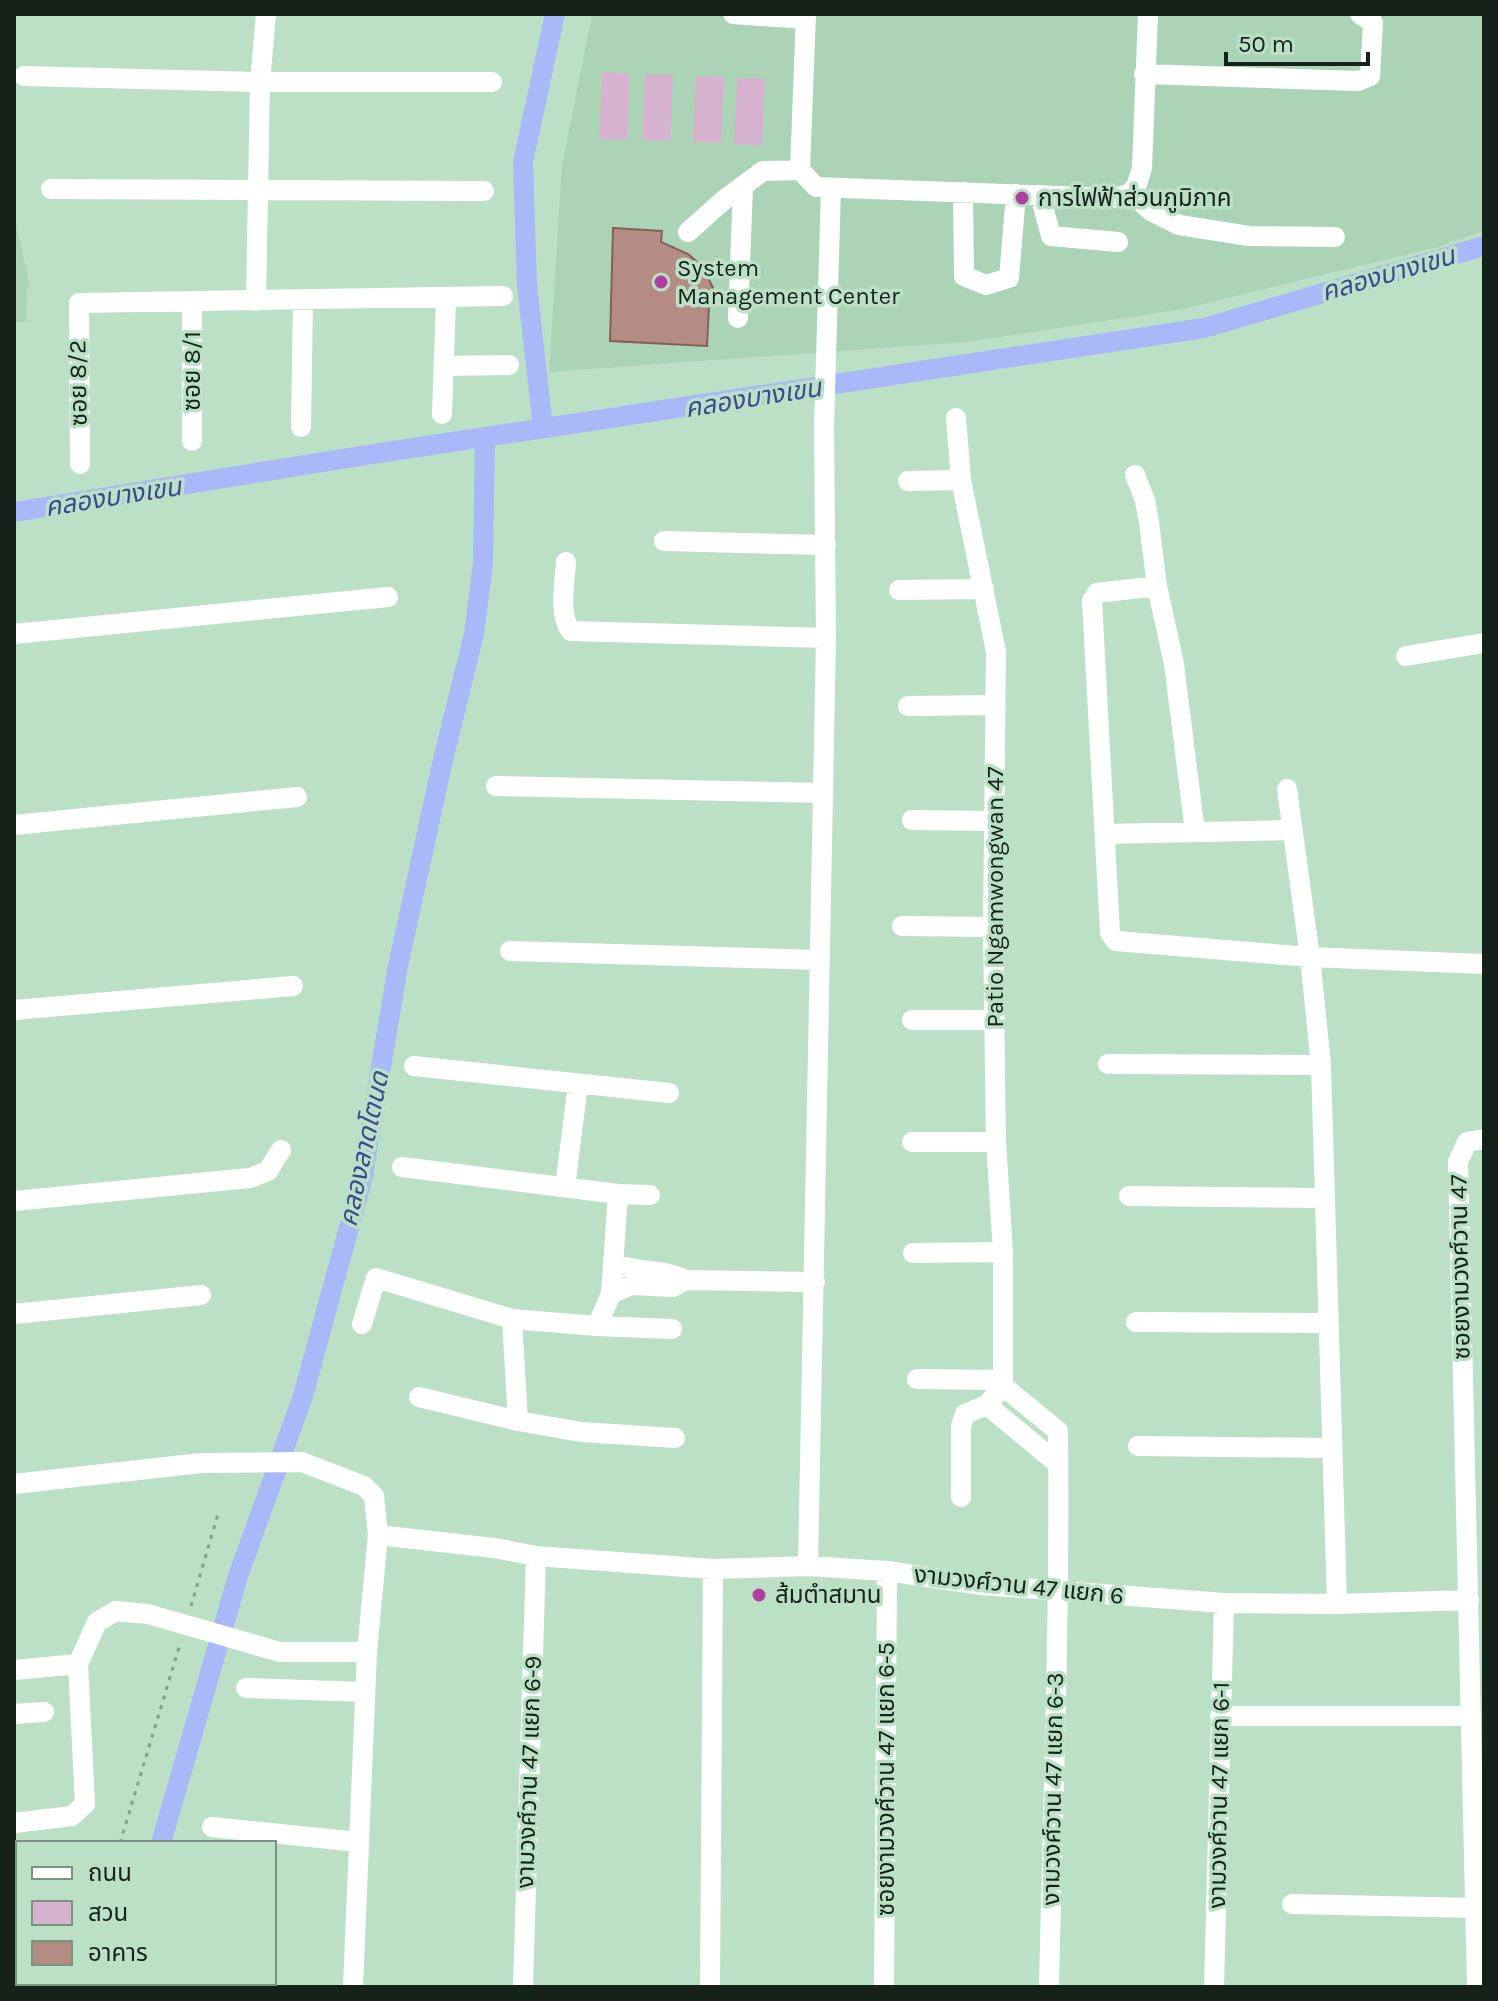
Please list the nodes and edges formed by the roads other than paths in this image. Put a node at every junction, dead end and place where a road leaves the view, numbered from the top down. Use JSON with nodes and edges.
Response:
{"nodes":[{"id":1,"x":266,"y":14,"type":"edge"},
{"id":2,"x":733,"y":14,"type":"edge"},
{"id":3,"x":1148,"y":14,"type":"edge"},
{"id":4,"x":1360,"y":14,"type":"edge"},
{"id":5,"x":806,"y":16,"type":"edge"},
{"id":6,"x":1144,"y":74,"type":"junction"},
{"id":7,"x":24,"y":76,"type":"dead end"},
{"id":8,"x":260,"y":82,"type":"junction"},
{"id":9,"x":492,"y":82,"type":"dead end"},
{"id":10,"x":800,"y":170,"type":"junction"},
{"id":11,"x":743,"y":186,"type":"junction"},
{"id":12,"x":51,"y":189,"type":"dead end"},
{"id":13,"x":831,"y":189,"type":"junction"},
{"id":14,"x":260,"y":190,"type":"junction"},
{"id":15,"x":484,"y":191,"type":"dead end"},
{"id":16,"x":963,"y":192,"type":"junction"},
{"id":17,"x":1131,"y":193,"type":"junction"},
{"id":18,"x":1016,"y":194,"type":"junction"},
{"id":19,"x":1040,"y":195,"type":"junction"},
{"id":20,"x":688,"y":232,"type":"dead end"},
{"id":21,"x":1335,"y":237,"type":"dead end"},
{"id":22,"x":1118,"y":242,"type":"dead end"},
{"id":23,"x":503,"y":296,"type":"dead end"},
{"id":24,"x":446,"y":299,"type":"junction"},
{"id":25,"x":303,"y":300,"type":"junction"},
{"id":26,"x":256,"y":301,"type":"junction"},
{"id":27,"x":192,"y":302,"type":"junction"},
{"id":28,"x":738,"y":318,"type":"dead end"},
{"id":29,"x":509,"y":365,"type":"dead end"},
{"id":30,"x":444,"y":366,"type":"junction"},
{"id":31,"x":442,"y":414,"type":"dead end"},
{"id":32,"x":956,"y":418,"type":"dead end"},
{"id":33,"x":301,"y":427,"type":"dead end"},
{"id":34,"x":192,"y":441,"type":"dead end"},
{"id":35,"x":80,"y":464,"type":"dead end"},
{"id":36,"x":1135,"y":475,"type":"dead end"},
{"id":37,"x":961,"y":480,"type":"junction"},
{"id":38,"x":908,"y":481,"type":"dead end"},
{"id":39,"x":664,"y":541,"type":"dead end"},
{"id":40,"x":826,"y":545,"type":"junction"},
{"id":41,"x":566,"y":562,"type":"dead end"},
{"id":42,"x":1157,"y":586,"type":"junction"},
{"id":43,"x":984,"y":589,"type":"junction"},
{"id":44,"x":899,"y":590,"type":"dead end"},
{"id":45,"x":388,"y":597,"type":"dead end"},
{"id":46,"x":14,"y":634,"type":"edge"},
{"id":47,"x":826,"y":638,"type":"junction"},
{"id":48,"x":1484,"y":643,"type":"edge"},
{"id":49,"x":1406,"y":656,"type":"dead end"},
{"id":50,"x":996,"y":705,"type":"junction"},
{"id":51,"x":908,"y":706,"type":"dead end"},
{"id":52,"x":496,"y":786,"type":"dead end"},
{"id":53,"x":1287,"y":789,"type":"dead end"},
{"id":54,"x":823,"y":793,"type":"junction"},
{"id":55,"x":297,"y":797,"type":"dead end"},
{"id":56,"x":912,"y":820,"type":"dead end"},
{"id":57,"x":994,"y":821,"type":"junction"},
{"id":58,"x":14,"y":825,"type":"edge"},
{"id":59,"x":1292,"y":830,"type":"junction"},
{"id":60,"x":1195,"y":832,"type":"junction"},
{"id":61,"x":1106,"y":834,"type":"junction"},
{"id":62,"x":902,"y":926,"type":"dead end"},
{"id":63,"x":993,"y":927,"type":"junction"},
{"id":64,"x":510,"y":951,"type":"dead end"},
{"id":65,"x":1310,"y":957,"type":"junction"},
{"id":66,"x":820,"y":960,"type":"junction"},
{"id":67,"x":1484,"y":964,"type":"edge"},
{"id":68,"x":293,"y":986,"type":"dead end"},
{"id":69,"x":14,"y":1010,"type":"edge"},
{"id":70,"x":912,"y":1020,"type":"dead end"},
{"id":71,"x":995,"y":1020,"type":"junction"},
{"id":72,"x":1108,"y":1064,"type":"dead end"},
{"id":73,"x":1321,"y":1065,"type":"junction"},
{"id":74,"x":414,"y":1066,"type":"dead end"},
{"id":75,"x":578,"y":1084,"type":"junction"},
{"id":76,"x":669,"y":1093,"type":"dead end"},
{"id":77,"x":1484,"y":1139,"type":"edge"},
{"id":78,"x":912,"y":1142,"type":"dead end"},
{"id":79,"x":996,"y":1142,"type":"junction"},
{"id":80,"x":281,"y":1150,"type":"dead end"},
{"id":81,"x":402,"y":1167,"type":"dead end"},
{"id":82,"x":565,"y":1187,"type":"junction"},
{"id":83,"x":618,"y":1194,"type":"junction"},
{"id":84,"x":650,"y":1195,"type":"dead end"},
{"id":85,"x":1129,"y":1196,"type":"dead end"},
{"id":86,"x":1324,"y":1198,"type":"junction"},
{"id":87,"x":14,"y":1201,"type":"edge"},
{"id":88,"x":1003,"y":1252,"type":"junction"},
{"id":89,"x":913,"y":1253,"type":"dead end"},
{"id":90,"x":614,"y":1263,"type":"junction"},
{"id":91,"x":686,"y":1280,"type":"junction"},
{"id":92,"x":815,"y":1282,"type":"junction"},
{"id":93,"x":611,"y":1294,"type":"junction"},
{"id":94,"x":201,"y":1295,"type":"dead end"},
{"id":95,"x":14,"y":1314,"type":"edge"},
{"id":96,"x":512,"y":1319,"type":"junction"},
{"id":97,"x":1136,"y":1322,"type":"dead end"},
{"id":98,"x":1328,"y":1323,"type":"junction"},
{"id":99,"x":362,"y":1324,"type":"dead end"},
{"id":100,"x":597,"y":1326,"type":"junction"},
{"id":101,"x":672,"y":1329,"type":"dead end"},
{"id":102,"x":917,"y":1379,"type":"dead end"},
{"id":103,"x":1002,"y":1383,"type":"junction"},
{"id":104,"x":419,"y":1397,"type":"dead end"},
{"id":105,"x":987,"y":1405,"type":"junction"},
{"id":106,"x":518,"y":1421,"type":"junction"},
{"id":107,"x":675,"y":1438,"type":"dead end"},
{"id":108,"x":1138,"y":1446,"type":"dead end"},
{"id":109,"x":1331,"y":1448,"type":"junction"},
{"id":110,"x":1058,"y":1464,"type":"junction"},
{"id":111,"x":14,"y":1484,"type":"edge"},
{"id":112,"x":961,"y":1497,"type":"dead end"},
{"id":113,"x":378,"y":1535,"type":"junction"},
{"id":114,"x":1476,"y":1547,"type":"edge"},
{"id":115,"x":536,"y":1556,"type":"junction"},
{"id":116,"x":808,"y":1566,"type":"junction"},
{"id":117,"x":713,"y":1569,"type":"junction"},
{"id":118,"x":887,"y":1571,"type":"junction"},
{"id":119,"x":1058,"y":1591,"type":"junction"},
{"id":120,"x":1469,"y":1600,"type":"junction"},
{"id":121,"x":1224,"y":1603,"type":"junction"},
{"id":122,"x":1337,"y":1604,"type":"junction"},
{"id":123,"x":367,"y":1652,"type":"junction"},
{"id":124,"x":78,"y":1664,"type":"junction"},
{"id":125,"x":14,"y":1670,"type":"edge"},
{"id":126,"x":1477,"y":1671,"type":"edge"},
{"id":127,"x":246,"y":1688,"type":"dead end"},
{"id":128,"x":365,"y":1692,"type":"junction"},
{"id":129,"x":44,"y":1712,"type":"dead end"},
{"id":130,"x":14,"y":1714,"type":"edge"},
{"id":131,"x":1220,"y":1716,"type":"junction"},
{"id":132,"x":1471,"y":1716,"type":"junction"},
{"id":133,"x":1478,"y":1801,"type":"edge"},
{"id":134,"x":14,"y":1823,"type":"edge"},
{"id":135,"x":212,"y":1827,"type":"dead end"},
{"id":136,"x":358,"y":1842,"type":"junction"},
{"id":137,"x":1292,"y":1904,"type":"dead end"},
{"id":138,"x":1478,"y":1919,"type":"edge"},
{"id":139,"x":353,"y":1987,"type":"edge"},
{"id":140,"x":523,"y":1987,"type":"edge"},
{"id":141,"x":710,"y":1987,"type":"edge"},
{"id":142,"x":884,"y":1987,"type":"edge"},
{"id":143,"x":1049,"y":1987,"type":"edge"},
{"id":144,"x":1214,"y":1987,"type":"edge"},
{"id":145,"x":1477,"y":1987,"type":"edge"}],
"edges":[{"from":1,"to":8,"type":"street"},
{"from":2,"to":5,"type":"street"},
{"from":3,"to":6,"type":"street"},
{"from":4,"to":6,"type":"street"},
{"from":5,"to":10,"type":"street"},
{"from":6,"to":17,"type":"street"},
{"from":7,"to":8,"type":"street"},
{"from":8,"to":9,"type":"street"},
{"from":8,"to":14,"type":"street"},
{"from":10,"to":11,"type":"street"},
{"from":10,"to":13,"type":"street"},
{"from":11,"to":20,"type":"street"},
{"from":11,"to":28,"type":"street"},
{"from":12,"to":14,"type":"street"},
{"from":13,"to":16,"type":"street"},
{"from":13,"to":40,"type":"street"},
{"from":14,"to":15,"type":"street"},
{"from":14,"to":26,"type":"street"},
{"from":16,"to":18,"type":"street"},
{"from":16,"to":18,"type":"street"},
{"from":17,"to":19,"type":"street"},
{"from":17,"to":21,"type":"street"},
{"from":18,"to":19,"type":"street"},
{"from":19,"to":22,"type":"street"},
{"from":23,"to":24,"type":"street"},
{"from":24,"to":25,"type":"street"},
{"from":24,"to":30,"type":"street"},
{"from":25,"to":26,"type":"street"},
{"from":25,"to":33,"type":"street"},
{"from":26,"to":27,"type":"street"},
{"from":27,"to":34,"type":"street","name":"ซอย 8/1"},
{"from":27,"to":35,"type":"street","name":"ซอย 8/2"},
{"from":29,"to":30,"type":"street"},
{"from":30,"to":31,"type":"street"},
{"from":32,"to":37,"type":"street","name":"Patio Ngamwongwan 47"},
{"from":36,"to":42,"type":"street"},
{"from":37,"to":38,"type":"street"},
{"from":37,"to":43,"type":"street","name":"Patio Ngamwongwan 47"},
{"from":39,"to":40,"type":"street"},
{"from":40,"to":47,"type":"street"},
{"from":41,"to":47,"type":"street"},
{"from":42,"to":60,"type":"street"},
{"from":42,"to":61,"type":"street"},
{"from":43,"to":44,"type":"street"},
{"from":43,"to":50,"type":"street","name":"Patio Ngamwongwan 47"},
{"from":45,"to":46,"type":"street"},
{"from":47,"to":54,"type":"street"},
{"from":48,"to":49,"type":"street"},
{"from":50,"to":51,"type":"street"},
{"from":50,"to":57,"type":"street","name":"Patio Ngamwongwan 47"},
{"from":52,"to":54,"type":"street"},
{"from":53,"to":59,"type":"street"},
{"from":54,"to":66,"type":"street"},
{"from":55,"to":58,"type":"street"},
{"from":56,"to":57,"type":"street"},
{"from":57,"to":63,"type":"street","name":"Patio Ngamwongwan 47"},
{"from":59,"to":60,"type":"street"},
{"from":59,"to":65,"type":"street"},
{"from":60,"to":61,"type":"street"},
{"from":61,"to":65,"type":"street"},
{"from":62,"to":63,"type":"street"},
{"from":63,"to":71,"type":"street","name":"Patio Ngamwongwan 47"},
{"from":64,"to":66,"type":"street"},
{"from":65,"to":67,"type":"street"},
{"from":65,"to":73,"type":"street"},
{"from":66,"to":92,"type":"street"},
{"from":68,"to":69,"type":"street"},
{"from":70,"to":71,"type":"street"},
{"from":71,"to":79,"type":"street","name":"Patio Ngamwongwan 47"},
{"from":72,"to":73,"type":"street"},
{"from":73,"to":86,"type":"street"},
{"from":74,"to":75,"type":"street"},
{"from":75,"to":76,"type":"street"},
{"from":75,"to":82,"type":"street"},
{"from":77,"to":114,"type":"street","name":"ซอยงามวงศ์วาน 47"},
{"from":78,"to":79,"type":"street"},
{"from":79,"to":88,"type":"street","name":"Patio Ngamwongwan 47"},
{"from":80,"to":87,"type":"street"},
{"from":81,"to":82,"type":"street"},
{"from":82,"to":83,"type":"street"},
{"from":83,"to":84,"type":"street"},
{"from":83,"to":90,"type":"street"},
{"from":85,"to":86,"type":"street"},
{"from":86,"to":98,"type":"street"},
{"from":88,"to":89,"type":"street"},
{"from":88,"to":103,"type":"street","name":"Patio Ngamwongwan 47"},
{"from":90,"to":91,"type":"street"},
{"from":90,"to":93,"type":"street"},
{"from":91,"to":92,"type":"street"},
{"from":91,"to":93,"type":"street"},
{"from":92,"to":116,"type":"street"},
{"from":93,"to":100,"type":"street"},
{"from":94,"to":95,"type":"street"},
{"from":96,"to":99,"type":"street"},
{"from":96,"to":100,"type":"street"},
{"from":96,"to":106,"type":"street"},
{"from":97,"to":98,"type":"street"},
{"from":98,"to":109,"type":"street"},
{"from":100,"to":101,"type":"street"},
{"from":102,"to":103,"type":"street"},
{"from":103,"to":105,"type":"street"},
{"from":103,"to":110,"type":"street","name":"งามวงศ์วาน 47 แยก 6-3"},
{"from":104,"to":106,"type":"street"},
{"from":105,"to":110,"type":"street"},
{"from":105,"to":112,"type":"street"},
{"from":106,"to":107,"type":"street"},
{"from":108,"to":109,"type":"street"},
{"from":109,"to":122,"type":"street"},
{"from":110,"to":119,"type":"street","name":"งามวงศ์วาน 47 แยก 6-3"},
{"from":111,"to":113,"type":"street"},
{"from":113,"to":115,"type":"street","name":"งามวงศ์วาน 47 แยก 6"},
{"from":113,"to":123,"type":"street"},
{"from":114,"to":120,"type":"street","name":"ซอยงามวงศ์วาน 47"},
{"from":115,"to":117,"type":"street","name":"งามวงศ์วาน 47 แยก 6"},
{"from":115,"to":140,"type":"street","name":"งามวงศ์วาน 47 แยก 6-9"},
{"from":116,"to":117,"type":"street","name":"งามวงศ์วาน 47 แยก 6"},
{"from":116,"to":118,"type":"street","name":"งามวงศ์วาน 47 แยก 6"},
{"from":117,"to":141,"type":"street"},
{"from":118,"to":119,"type":"street","name":"งามวงศ์วาน 47 แยก 6"},
{"from":118,"to":142,"type":"street","name":"ซอยงามวงศ์วาน 47 แยก 6-5"},
{"from":119,"to":121,"type":"street","name":"งามวงศ์วาน 47 แยก 6"},
{"from":119,"to":143,"type":"street","name":"งามวงศ์วาน 47 แยก 6-3"},
{"from":120,"to":122,"type":"street","name":"งามวงศ์วาน 47 แยก 6"},
{"from":120,"to":126,"type":"street","name":"ซอยงามวงศ์วาน 47"},
{"from":121,"to":122,"type":"street","name":"งามวงศ์วาน 47 แยก 6"},
{"from":121,"to":131,"type":"street","name":"งามวงศ์วาน 47 แยก 6-1"},
{"from":123,"to":124,"type":"street"},
{"from":123,"to":128,"type":"street"},
{"from":124,"to":125,"type":"street"},
{"from":124,"to":134,"type":"street"},
{"from":126,"to":132,"type":"street","name":"ซอยงามวงศ์วาน 47"},
{"from":127,"to":128,"type":"street"},
{"from":128,"to":136,"type":"street"},
{"from":129,"to":130,"type":"street"},
{"from":131,"to":132,"type":"street"},
{"from":131,"to":144,"type":"street","name":"งามวงศ์วาน 47 แยก 6-1"},
{"from":132,"to":133,"type":"street","name":"ซอยงามวงศ์วาน 47"},
{"from":133,"to":138,"type":"street","name":"ซอยงามวงศ์วาน 47"},
{"from":135,"to":136,"type":"street"},
{"from":136,"to":139,"type":"street"},
{"from":137,"to":138,"type":"street"},
{"from":138,"to":145,"type":"street","name":"ซอยงามวงศ์วาน 47"}]}
